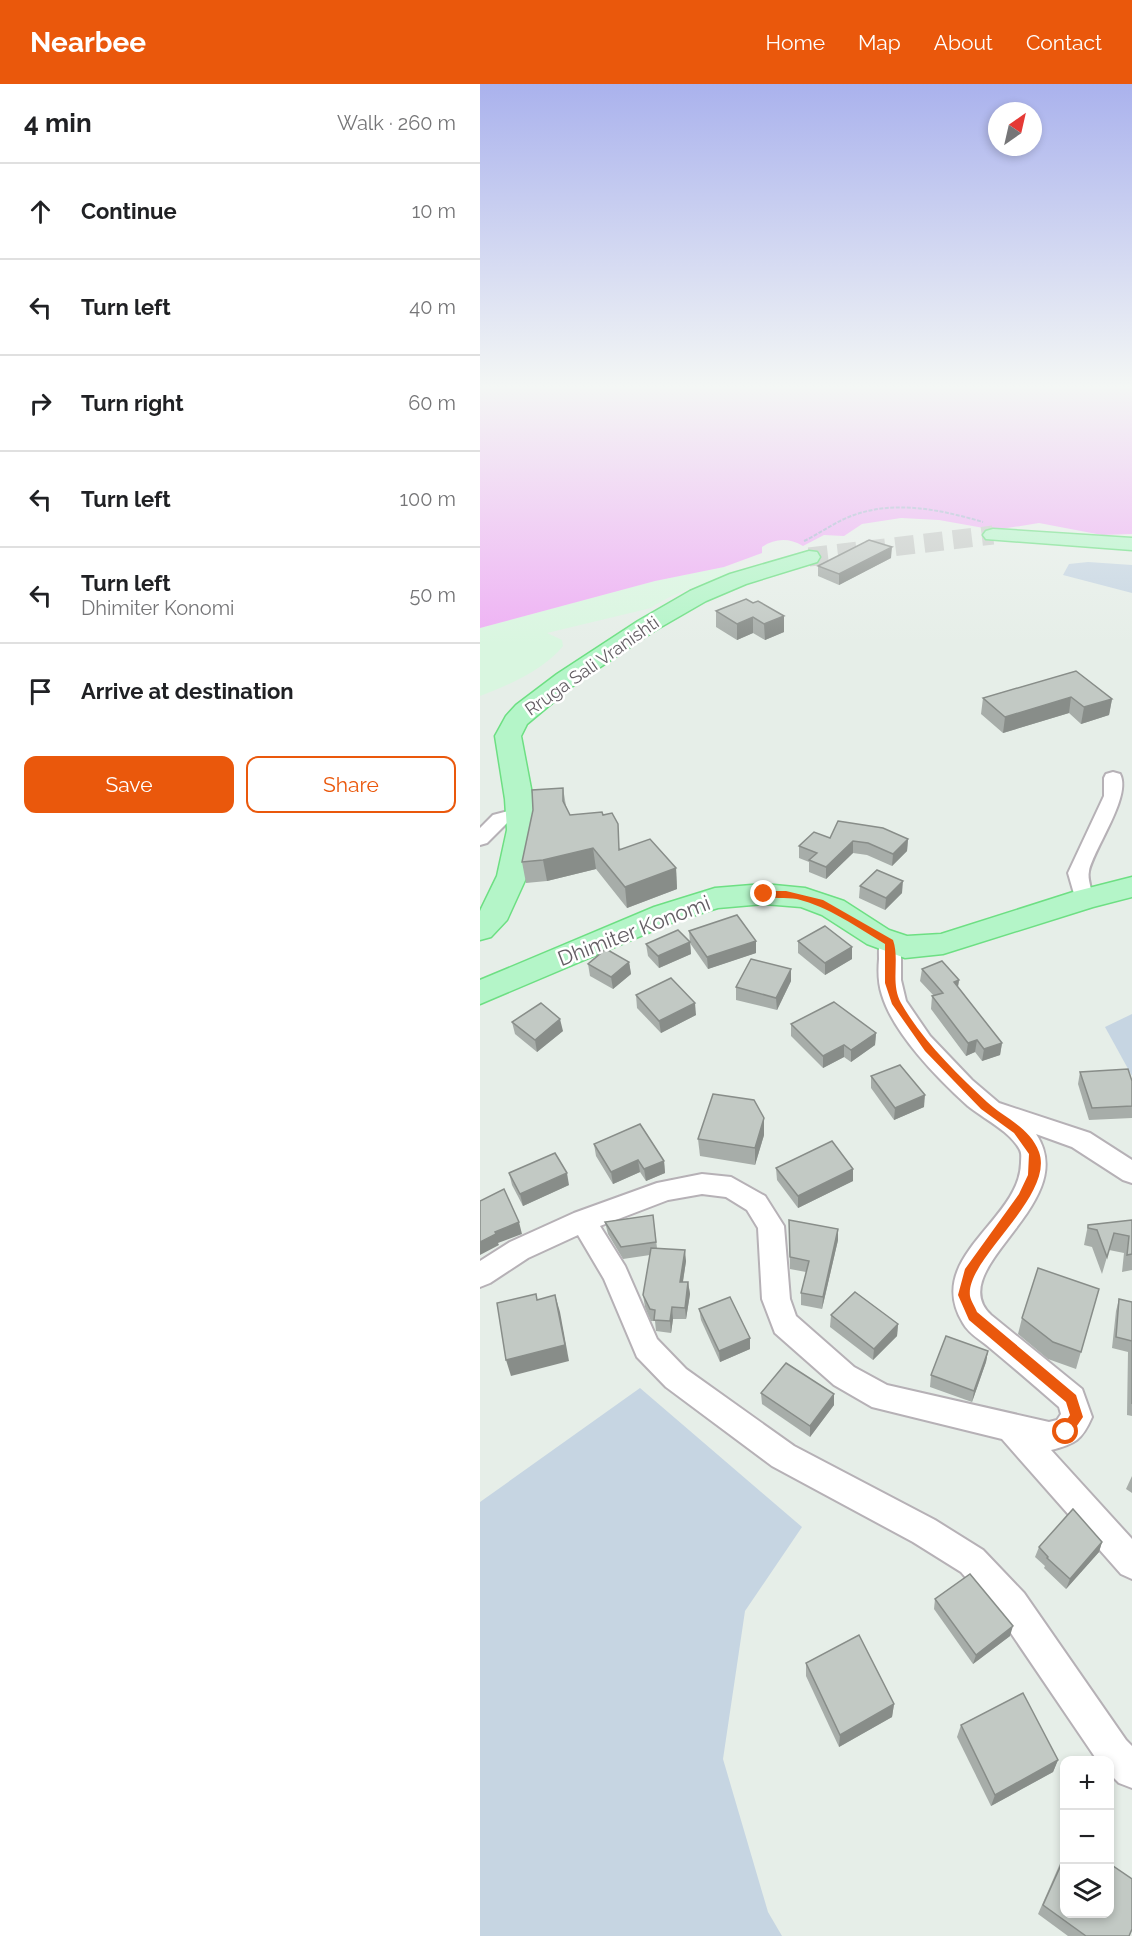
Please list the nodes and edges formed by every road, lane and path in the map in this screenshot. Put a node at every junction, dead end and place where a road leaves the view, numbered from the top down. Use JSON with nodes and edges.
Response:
{"nodes":[{"id":1,"x":992,"y":529,"type":"joint"},
{"id":2,"x":1132,"y":544,"type":"edge"},
{"id":3,"x":804,"y":550,"type":"joint"},
{"id":4,"x":1113,"y":778,"type":"dead end"},
{"id":5,"x":520,"y":814,"type":"junction"},
{"id":6,"x":480,"y":839,"type":"edge"},
{"id":7,"x":1132,"y":887,"type":"edge"},
{"id":8,"x":1084,"y":899,"type":"junction"},
{"id":9,"x":480,"y":930,"type":"edge"},
{"id":10,"x":890,"y":942,"type":"junction"},
{"id":11,"x":480,"y":993,"type":"edge"},
{"id":12,"x":984,"y":1106,"type":"junction"},
{"id":13,"x":1132,"y":1173,"type":"edge"},
{"id":14,"x":584,"y":1221,"type":"junction"},
{"id":15,"x":480,"y":1275,"type":"edge"},
{"id":16,"x":1011,"y":1427,"type":"junction"},
{"id":17,"x":1132,"y":1563,"type":"edge"},
{"id":18,"x":1132,"y":1770,"type":"edge"}],
"edges":[{"from":1,"to":2,"type":"main road"},
{"from":1,"to":3,"type":"path"},
{"from":3,"to":5,"type":"main road","name":"Rruga Sali Vranishti"},
{"from":4,"to":8,"type":"street"},
{"from":5,"to":6,"type":"street"},
{"from":5,"to":9,"type":"main road","name":"Rruga Sali Vranishti"},
{"from":7,"to":8,"type":"main road","name":"Dhimiter Konomi"},
{"from":8,"to":10,"type":"main road","name":"Dhimiter Konomi"},
{"from":10,"to":11,"type":"main road","name":"Dhimiter Konomi"},
{"from":10,"to":12,"type":"street"},
{"from":12,"to":13,"type":"street"},
{"from":12,"to":16,"type":"street"},
{"from":14,"to":15,"type":"street"},
{"from":14,"to":16,"type":"street"},
{"from":14,"to":18,"type":"street"},
{"from":16,"to":17,"type":"street"}]}
